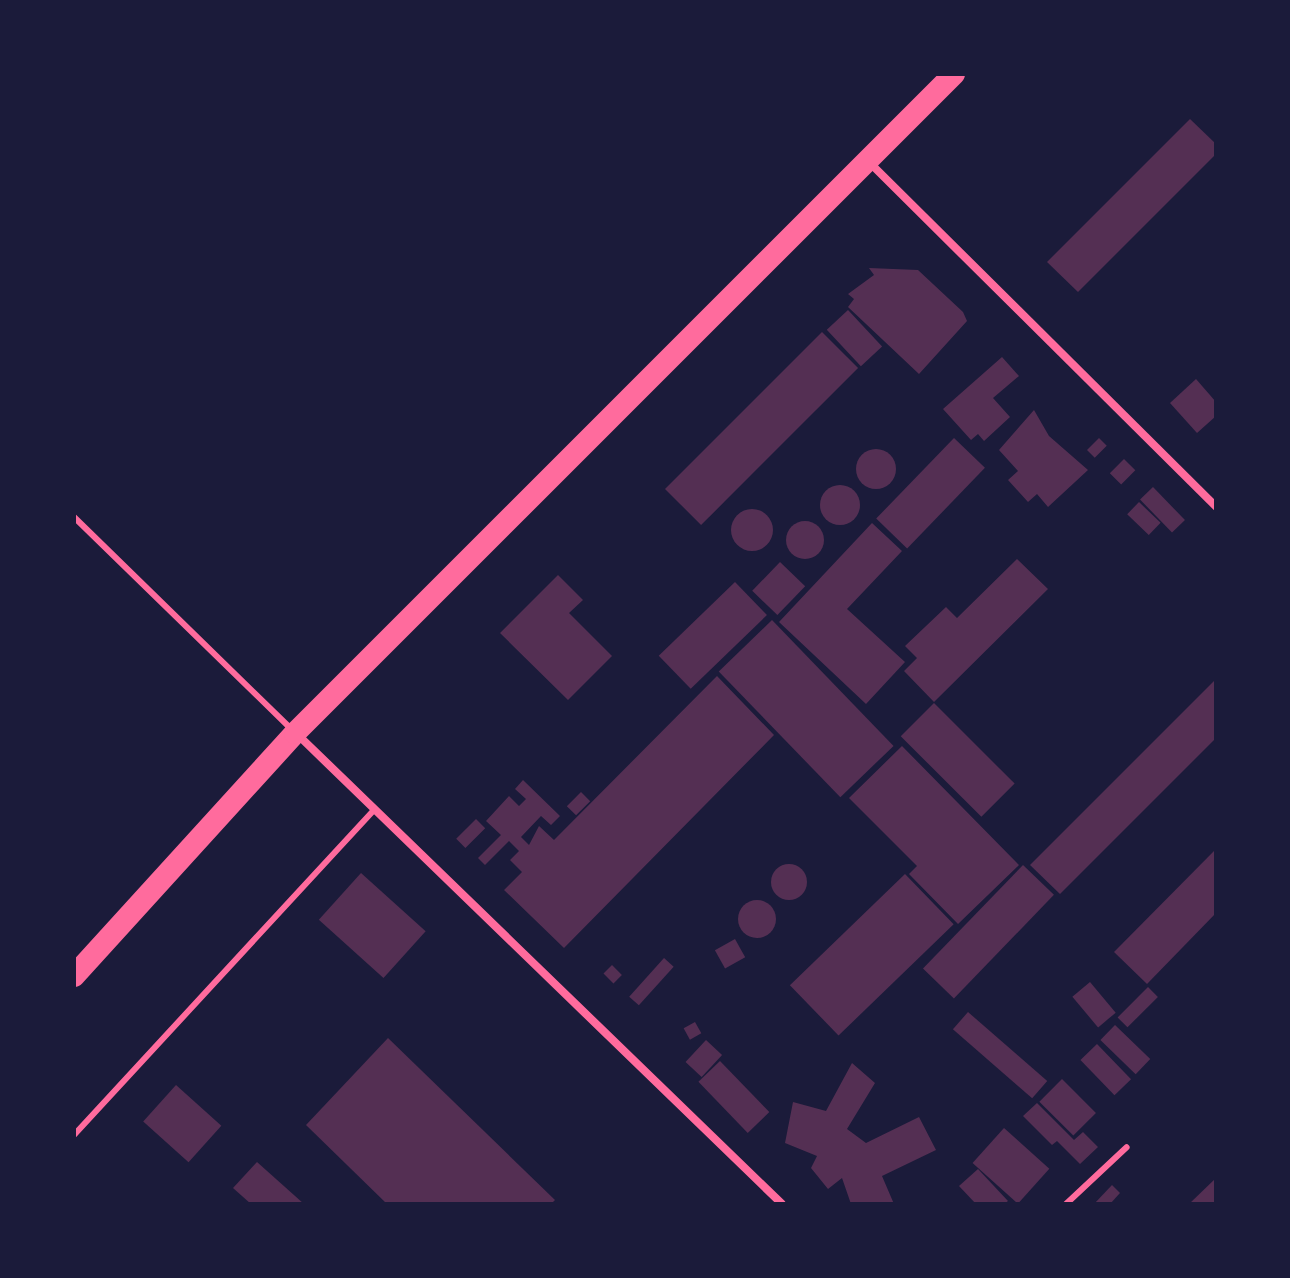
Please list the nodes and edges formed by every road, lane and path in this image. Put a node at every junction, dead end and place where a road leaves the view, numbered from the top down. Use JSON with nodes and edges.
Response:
{"nodes":[{"id":1,"x":954,"y":74,"type":"edge"},
{"id":2,"x":868,"y":161,"type":"junction"},
{"id":3,"x":1216,"y":507,"type":"edge"},
{"id":4,"x":74,"y":517,"type":"edge"},
{"id":5,"x":295,"y":733,"type":"junction"},
{"id":6,"x":374,"y":810,"type":"junction"},
{"id":7,"x":74,"y":976,"type":"edge"},
{"id":8,"x":74,"y":1135,"type":"edge"},
{"id":9,"x":1127,"y":1147,"type":"dead end"},
{"id":10,"x":782,"y":1204,"type":"edge"},
{"id":11,"x":1066,"y":1204,"type":"edge"}],
"edges":[{"from":1,"to":2,"type":"highway"},
{"from":2,"to":3,"type":"street"},
{"from":2,"to":5,"type":"highway"},
{"from":4,"to":5,"type":"lane"},
{"from":5,"to":6,"type":"street"},
{"from":5,"to":7,"type":"highway"},
{"from":6,"to":8,"type":"lane"},
{"from":6,"to":10,"type":"street"},
{"from":9,"to":11,"type":"lane"}]}
